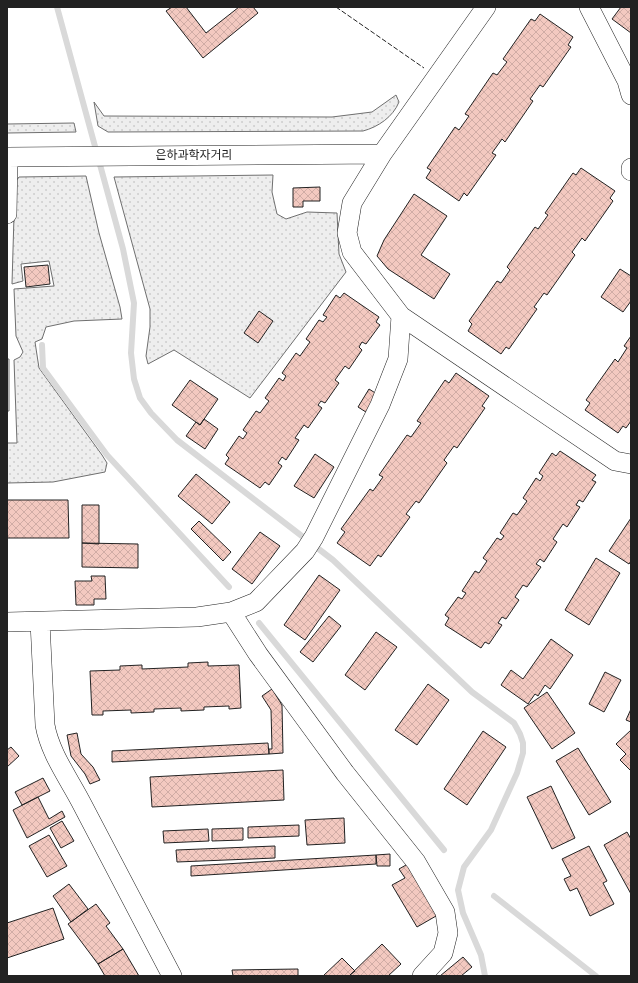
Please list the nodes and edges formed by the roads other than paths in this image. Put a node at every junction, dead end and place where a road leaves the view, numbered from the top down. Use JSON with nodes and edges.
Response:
{"nodes":[{"id":1,"x":486,"y":7,"type":"edge"},
{"id":2,"x":589,"y":7,"type":"edge"},
{"id":3,"x":631,"y":95,"type":"edge"},
{"id":4,"x":382,"y":154,"type":"junction"},
{"id":5,"x":8,"y":157,"type":"edge"},
{"id":6,"x":7,"y":214,"type":"edge"},
{"id":7,"x":401,"y":316,"type":"junction"},
{"id":8,"x":631,"y":464,"type":"edge"},
{"id":9,"x":231,"y":612,"type":"junction"},
{"id":10,"x":7,"y":622,"type":"edge"},
{"id":11,"x":40,"y":622,"type":"junction"},
{"id":12,"x":172,"y":976,"type":"edge"},
{"id":13,"x":422,"y":976,"type":"edge"}],
"edges":[{"from":1,"to":4,"type":"street"},
{"from":2,"to":3,"type":"street"},
{"from":4,"to":5,"type":"street","name":"은하과학자거리"},
{"from":4,"to":7,"type":"street"},
{"from":5,"to":6,"type":"street"},
{"from":7,"to":8,"type":"street"},
{"from":7,"to":9,"type":"street"},
{"from":9,"to":11,"type":"street"},
{"from":9,"to":13,"type":"street"},
{"from":10,"to":11,"type":"street"},
{"from":11,"to":12,"type":"street"}]}
